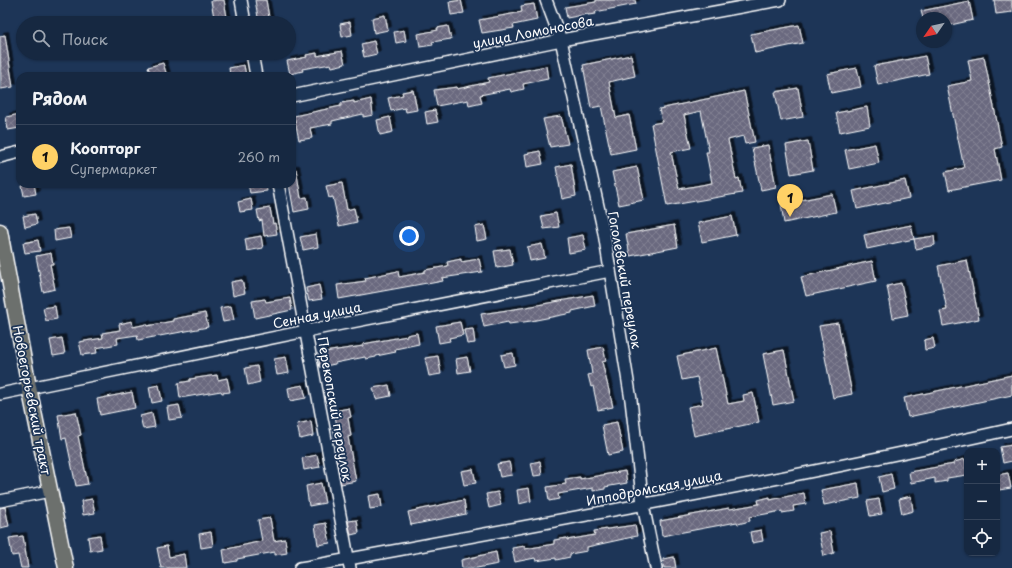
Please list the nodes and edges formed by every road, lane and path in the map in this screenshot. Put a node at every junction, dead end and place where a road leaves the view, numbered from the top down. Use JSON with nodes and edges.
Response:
{"nodes":[{"id":1,"x":241,"y":0,"type":"edge"},
{"id":2,"x":546,"y":0,"type":"edge"},
{"id":3,"x":780,"y":0,"type":"edge"},
{"id":4,"x":244,"y":16,"type":"edge"},
{"id":5,"x":561,"y":40,"type":"junction"},
{"id":6,"x":253,"y":60,"type":"edge"},
{"id":7,"x":255,"y":72,"type":"edge"},
{"id":8,"x":296,"y":95,"type":"edge"},
{"id":9,"x":16,"y":153,"type":"edge"},
{"id":10,"x":0,"y":157,"type":"edge"},
{"id":11,"x":279,"y":188,"type":"edge"},
{"id":12,"x":0,"y":231,"type":"edge"},
{"id":13,"x":610,"y":271,"type":"junction"},
{"id":14,"x":306,"y":331,"type":"junction"},
{"id":15,"x":29,"y":387,"type":"junction"},
{"id":16,"x":0,"y":394,"type":"edge"},
{"id":17,"x":1012,"y":429,"type":"edge"},
{"id":18,"x":50,"y":491,"type":"junction"},
{"id":19,"x":0,"y":502,"type":"edge"},
{"id":20,"x":643,"y":505,"type":"junction"},
{"id":21,"x":349,"y":564,"type":"edge"},
{"id":22,"x":66,"y":568,"type":"edge"},
{"id":23,"x":300,"y":568,"type":"edge"},
{"id":24,"x":656,"y":568,"type":"edge"}],
"edges":[{"from":1,"to":4,"type":"street"},
{"from":2,"to":5,"type":"street","name":"Гоголевский переулок"},
{"from":3,"to":5,"type":"street","name":"улица Ломоносова"},
{"from":5,"to":8,"type":"street","name":"улица Ломоносова"},
{"from":5,"to":13,"type":"street","name":"Гоголевский переулок"},
{"from":6,"to":7,"type":"street"},
{"from":9,"to":10,"type":"street"},
{"from":11,"to":14,"type":"street","name":"Перекопский переулок"},
{"from":12,"to":15,"type":"main road","name":"Новоегорьевский тракт"},
{"from":13,"to":14,"type":"street","name":"Сенная улица"},
{"from":13,"to":20,"type":"street","name":"Гоголевский переулок"},
{"from":14,"to":15,"type":"street","name":"Сенная улица"},
{"from":14,"to":21,"type":"street","name":"Перекопский переулок"},
{"from":15,"to":16,"type":"street","name":"Сенная улица"},
{"from":15,"to":18,"type":"main road","name":"Новоегорьевский тракт"},
{"from":17,"to":20,"type":"street","name":"Ипподромская улица"},
{"from":18,"to":19,"type":"street"},
{"from":18,"to":22,"type":"main road","name":"Новоегорьевский тракт"},
{"from":20,"to":21,"type":"street","name":"Ипподромская улица"},
{"from":20,"to":24,"type":"street","name":"Гоголевский переулок"},
{"from":21,"to":23,"type":"street","name":"Ипподромская улица"}]}
